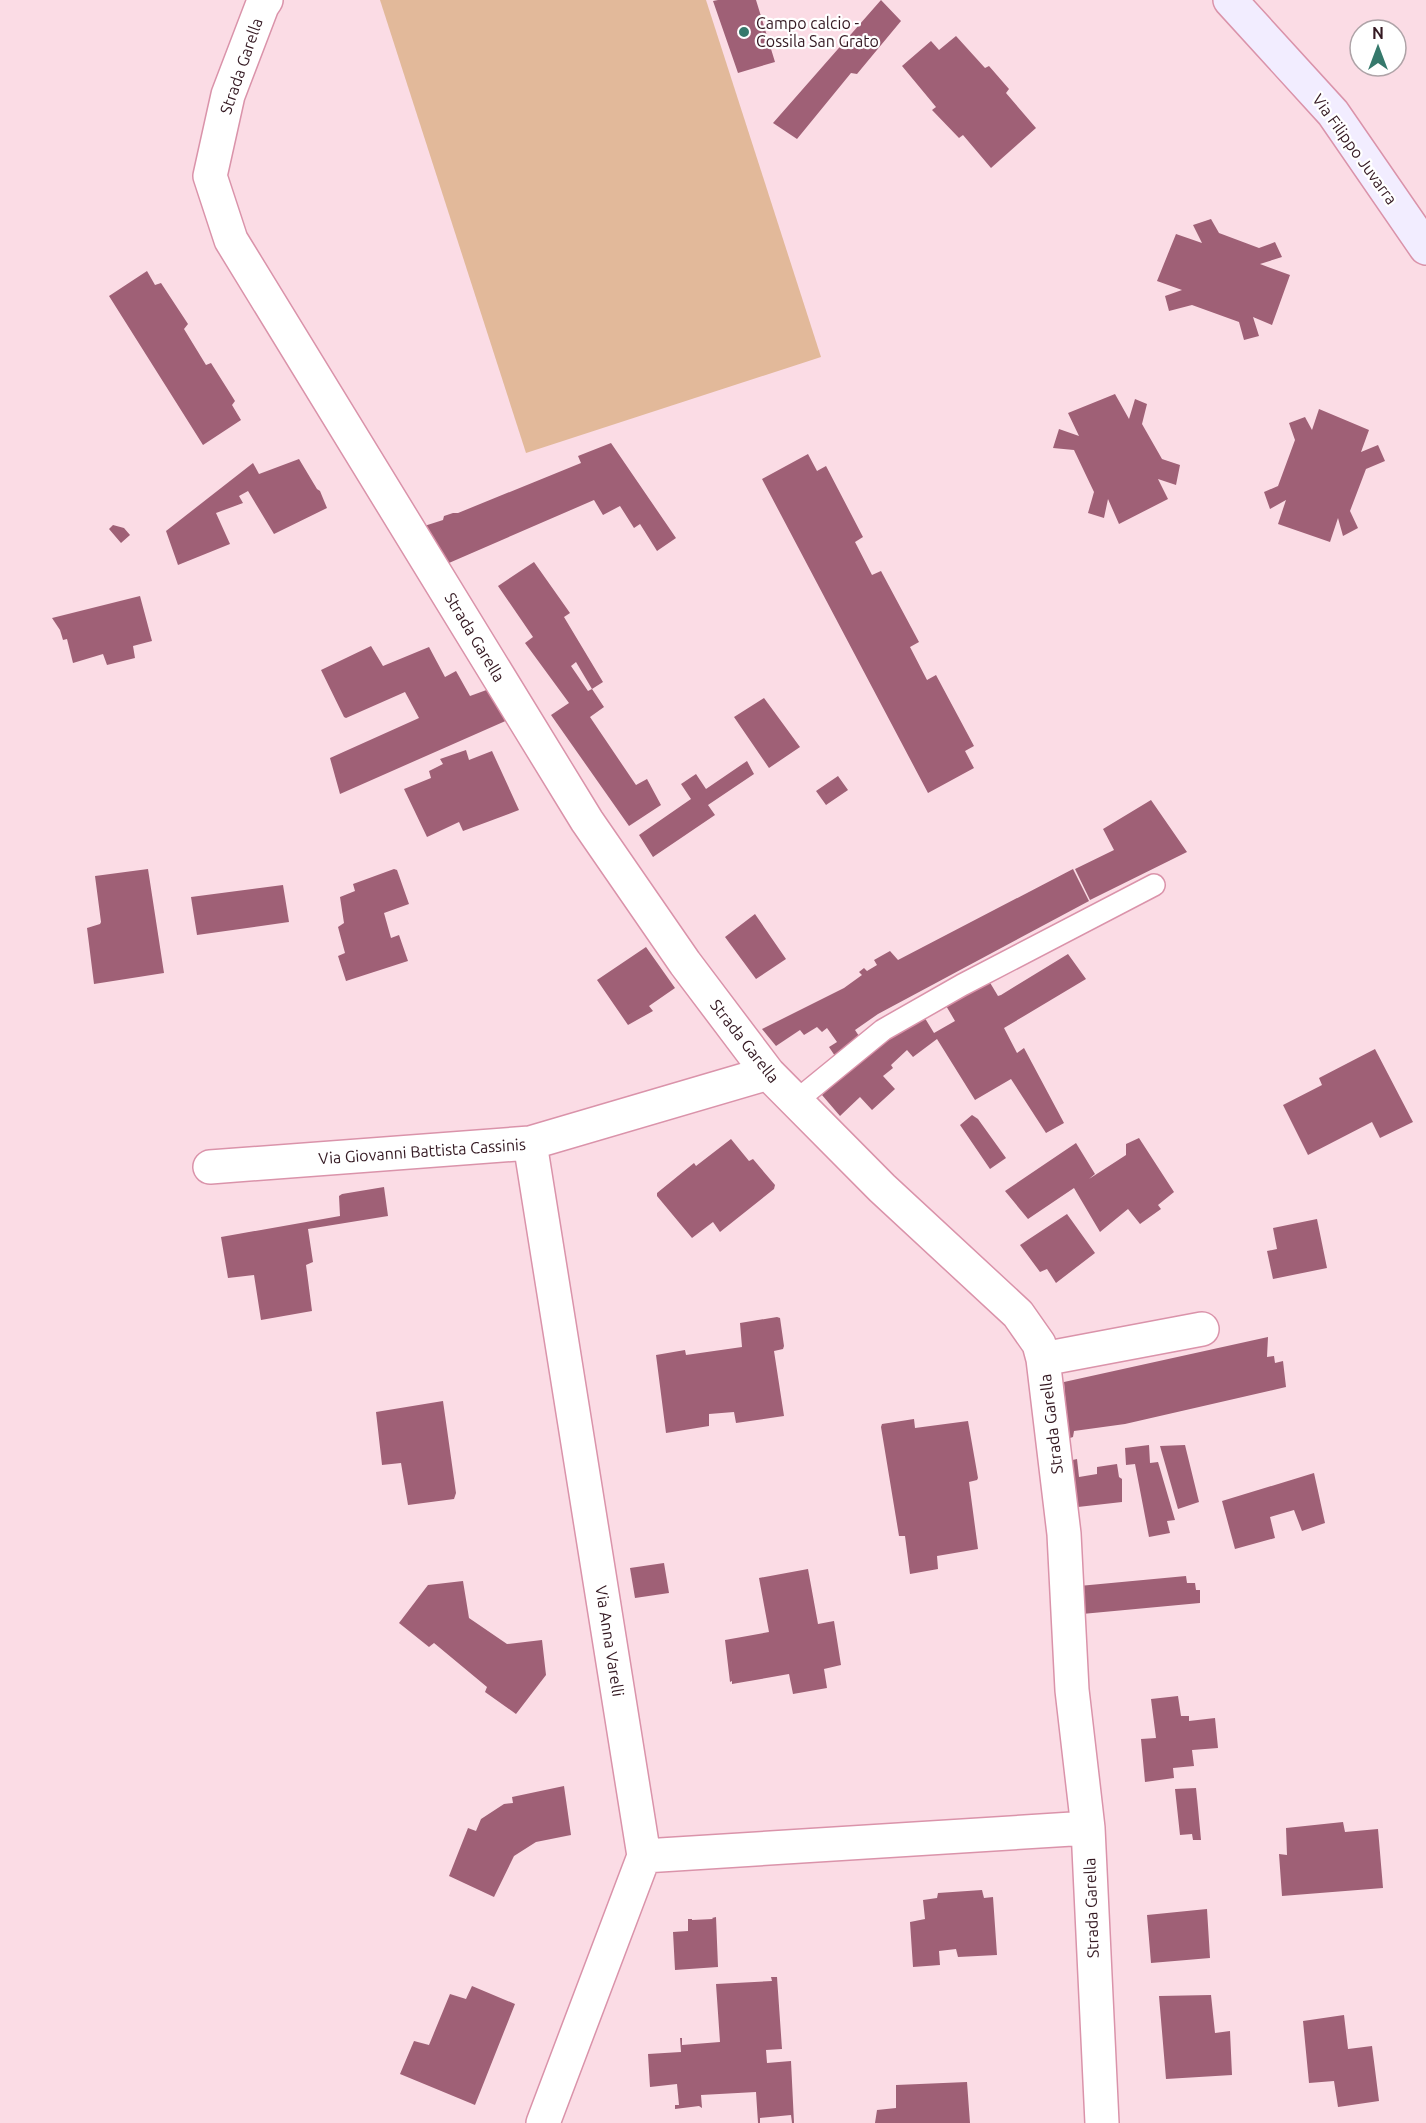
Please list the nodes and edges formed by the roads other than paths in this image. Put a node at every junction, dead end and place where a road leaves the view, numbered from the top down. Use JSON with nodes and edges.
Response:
{"nodes":[{"id":1,"x":266,"y":0,"type":"edge"},
{"id":2,"x":1230,"y":0,"type":"edge"},
{"id":3,"x":1426,"y":248,"type":"edge"},
{"id":4,"x":1154,"y":885,"type":"dead end"},
{"id":5,"x":768,"y":1073,"type":"junction"},
{"id":6,"x":796,"y":1101,"type":"junction"},
{"id":7,"x":530,"y":1143,"type":"junction"},
{"id":8,"x":210,"y":1167,"type":"dead end"},
{"id":9,"x":1202,"y":1329,"type":"dead end"},
{"id":10,"x":1043,"y":1359,"type":"junction"},
{"id":11,"x":1088,"y":1828,"type":"junction"},
{"id":12,"x":644,"y":1856,"type":"junction"},
{"id":13,"x":543,"y":2123,"type":"edge"},
{"id":14,"x":1102,"y":2123,"type":"edge"}],
"edges":[{"from":1,"to":5,"type":"street","name":"Strada Garella"},
{"from":2,"to":3,"type":"main road","name":"Via Filippo Juvarra"},
{"from":4,"to":6,"type":"lane"},
{"from":5,"to":6,"type":"street","name":"Strada Garella"},
{"from":5,"to":7,"type":"street","name":"Via Giovanni Battista Cassinis"},
{"from":6,"to":10,"type":"street","name":"Strada Garella"},
{"from":7,"to":8,"type":"street","name":"Via Giovanni Battista Cassinis"},
{"from":7,"to":12,"type":"street","name":"Via Anna Varelli"},
{"from":9,"to":10,"type":"street"},
{"from":10,"to":11,"type":"street","name":"Strada Garella"},
{"from":11,"to":12,"type":"street"},
{"from":11,"to":14,"type":"street","name":"Strada Garella"},
{"from":12,"to":13,"type":"street","name":"Via Anna Varelli"}]}
